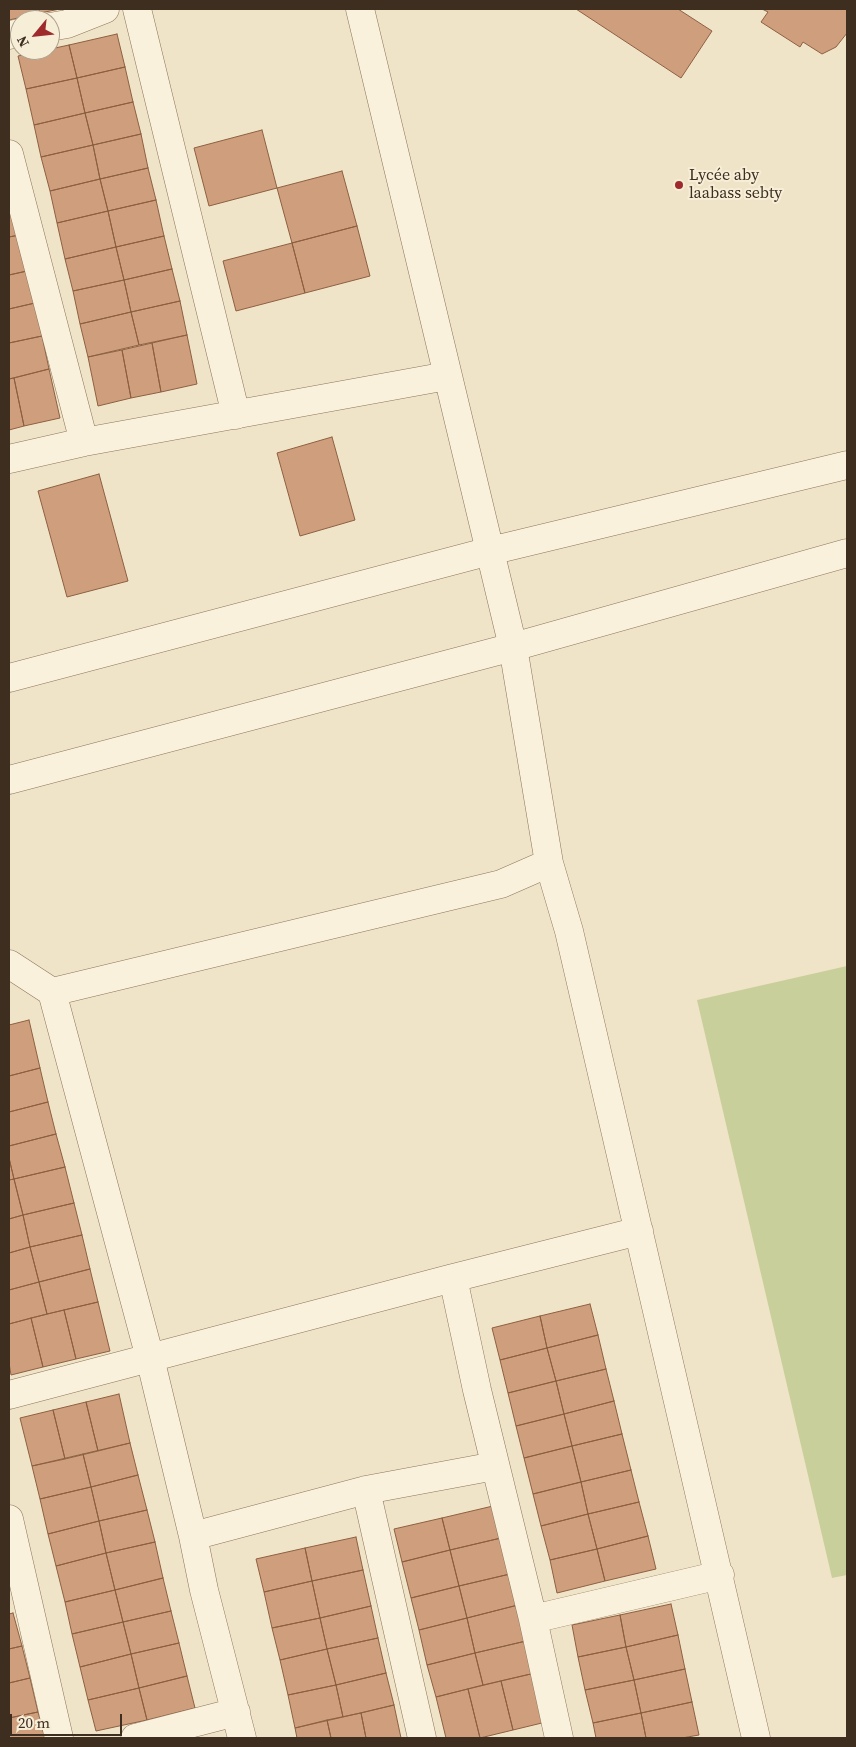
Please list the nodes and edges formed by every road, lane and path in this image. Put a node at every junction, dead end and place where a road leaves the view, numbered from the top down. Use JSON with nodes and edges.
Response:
{"nodes":[{"id":1,"x":105,"y":9,"type":"edge"},
{"id":2,"x":137,"y":9,"type":"edge"},
{"id":3,"x":360,"y":9,"type":"edge"},
{"id":4,"x":60,"y":25,"type":"edge"},
{"id":5,"x":9,"y":154,"type":"edge"},
{"id":6,"x":447,"y":376,"type":"junction"},
{"id":7,"x":236,"y":415,"type":"junction"},
{"id":8,"x":84,"y":442,"type":"junction"},
{"id":9,"x":9,"y":459,"type":"edge"},
{"id":10,"x":847,"y":465,"type":"edge"},
{"id":11,"x":490,"y":551,"type":"junction"},
{"id":12,"x":847,"y":553,"type":"edge"},
{"id":13,"x":513,"y":647,"type":"junction"},
{"id":14,"x":9,"y":678,"type":"edge"},
{"id":15,"x":9,"y":780,"type":"edge"},
{"id":16,"x":549,"y":863,"type":"junction"},
{"id":17,"x":9,"y":964,"type":"edge"},
{"id":18,"x":52,"y":992,"type":"junction"},
{"id":19,"x":639,"y":1231,"type":"junction"},
{"id":20,"x":453,"y":1278,"type":"junction"},
{"id":21,"x":150,"y":1358,"type":"junction"},
{"id":22,"x":9,"y":1395,"type":"edge"},
{"id":23,"x":495,"y":1466,"type":"junction"},
{"id":24,"x":366,"y":1490,"type":"junction"},
{"id":25,"x":9,"y":1518,"type":"edge"},
{"id":26,"x":193,"y":1536,"type":"junction"},
{"id":27,"x":720,"y":1575,"type":"junction"},
{"id":28,"x":533,"y":1619,"type":"junction"},
{"id":29,"x":239,"y":1725,"type":"edge"},
{"id":30,"x":554,"y":1737,"type":"edge"},
{"id":31,"x":59,"y":1738,"type":"edge"},
{"id":32,"x":135,"y":1738,"type":"edge"},
{"id":33,"x":422,"y":1738,"type":"edge"},
{"id":34,"x":756,"y":1738,"type":"edge"}],
"edges":[{"from":1,"to":4,"type":"street"},
{"from":2,"to":7,"type":"street"},
{"from":3,"to":6,"type":"street"},
{"from":5,"to":8,"type":"street"},
{"from":6,"to":7,"type":"street"},
{"from":6,"to":11,"type":"street"},
{"from":7,"to":8,"type":"street"},
{"from":8,"to":9,"type":"street"},
{"from":10,"to":11,"type":"street"},
{"from":11,"to":13,"type":"street"},
{"from":11,"to":14,"type":"street"},
{"from":12,"to":13,"type":"street"},
{"from":13,"to":15,"type":"street"},
{"from":13,"to":16,"type":"street"},
{"from":16,"to":18,"type":"street"},
{"from":16,"to":19,"type":"street"},
{"from":17,"to":18,"type":"street"},
{"from":18,"to":21,"type":"street"},
{"from":19,"to":20,"type":"street"},
{"from":19,"to":27,"type":"street"},
{"from":20,"to":21,"type":"street"},
{"from":20,"to":23,"type":"street"},
{"from":21,"to":22,"type":"street"},
{"from":21,"to":26,"type":"street"},
{"from":23,"to":24,"type":"street"},
{"from":23,"to":28,"type":"street"},
{"from":24,"to":26,"type":"street"},
{"from":24,"to":33,"type":"street"},
{"from":25,"to":31,"type":"street"},
{"from":26,"to":29,"type":"street"},
{"from":27,"to":28,"type":"street"},
{"from":27,"to":34,"type":"street"},
{"from":28,"to":30,"type":"street"},
{"from":29,"to":32,"type":"street"}]}
